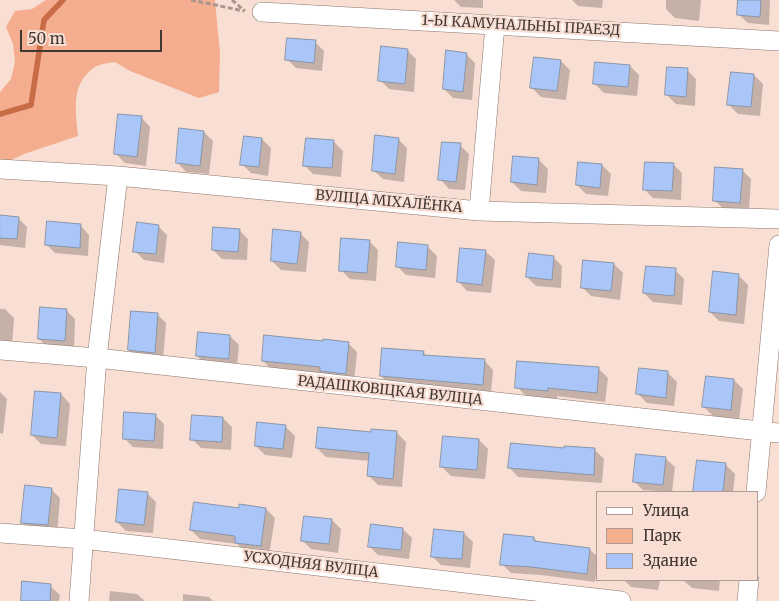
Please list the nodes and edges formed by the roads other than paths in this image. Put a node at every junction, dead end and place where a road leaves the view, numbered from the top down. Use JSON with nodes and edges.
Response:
{"nodes":[{"id":1,"x":254,"y":12,"type":"road end"},
{"id":2,"x":495,"y":25,"type":"junction"},
{"id":3,"x":779,"y":41,"type":"edge"},
{"id":4,"x":0,"y":169,"type":"edge"},
{"id":5,"x":118,"y":176,"type":"junction"},
{"id":6,"x":479,"y":211,"type":"junction"},
{"id":7,"x":779,"y":219,"type":"edge"},
{"id":8,"x":779,"y":245,"type":"edge"},
{"id":9,"x":0,"y":350,"type":"edge"},
{"id":10,"x":97,"y":358,"type":"junction"},
{"id":11,"x":770,"y":432,"type":"edge"},
{"id":12,"x":756,"y":491,"type":"edge"},
{"id":13,"x":0,"y":533,"type":"edge"},
{"id":14,"x":84,"y":539,"type":"junction"},
{"id":15,"x":749,"y":581,"type":"edge"},
{"id":16,"x":79,"y":601,"type":"edge"},
{"id":17,"x":622,"y":601,"type":"edge"},
{"id":18,"x":747,"y":601,"type":"edge"}],
"edges":[{"from":1,"to":2,"type":"street","name":"1-Ы КАМУНАЛЬНЫ ПРАЕЗД"},
{"from":2,"to":3,"type":"street","name":"1-Ы КАМУНАЛЬНЫ ПРАЕЗД"},
{"from":2,"to":6,"type":"street"},
{"from":4,"to":5,"type":"street","name":"ВУЛІЦА МІХАЛЁНКА"},
{"from":5,"to":6,"type":"street","name":"ВУЛІЦА МІХАЛЁНКА"},
{"from":5,"to":10,"type":"street"},
{"from":6,"to":7,"type":"street","name":"ВУЛІЦА МІХАЛЁНКА"},
{"from":8,"to":11,"type":"street"},
{"from":9,"to":10,"type":"street","name":"РАДАШКОВІЦКАЯ ВУЛІЦА"},
{"from":10,"to":11,"type":"street","name":"РАДАШКОВІЦКАЯ ВУЛІЦА"},
{"from":10,"to":14,"type":"street"},
{"from":11,"to":12,"type":"street"},
{"from":13,"to":14,"type":"street","name":"УСХОДНЯЯ ВУЛІЦА"},
{"from":14,"to":16,"type":"street"},
{"from":14,"to":17,"type":"street","name":"УСХОДНЯЯ ВУЛІЦА"},
{"from":15,"to":18,"type":"street"}]}
